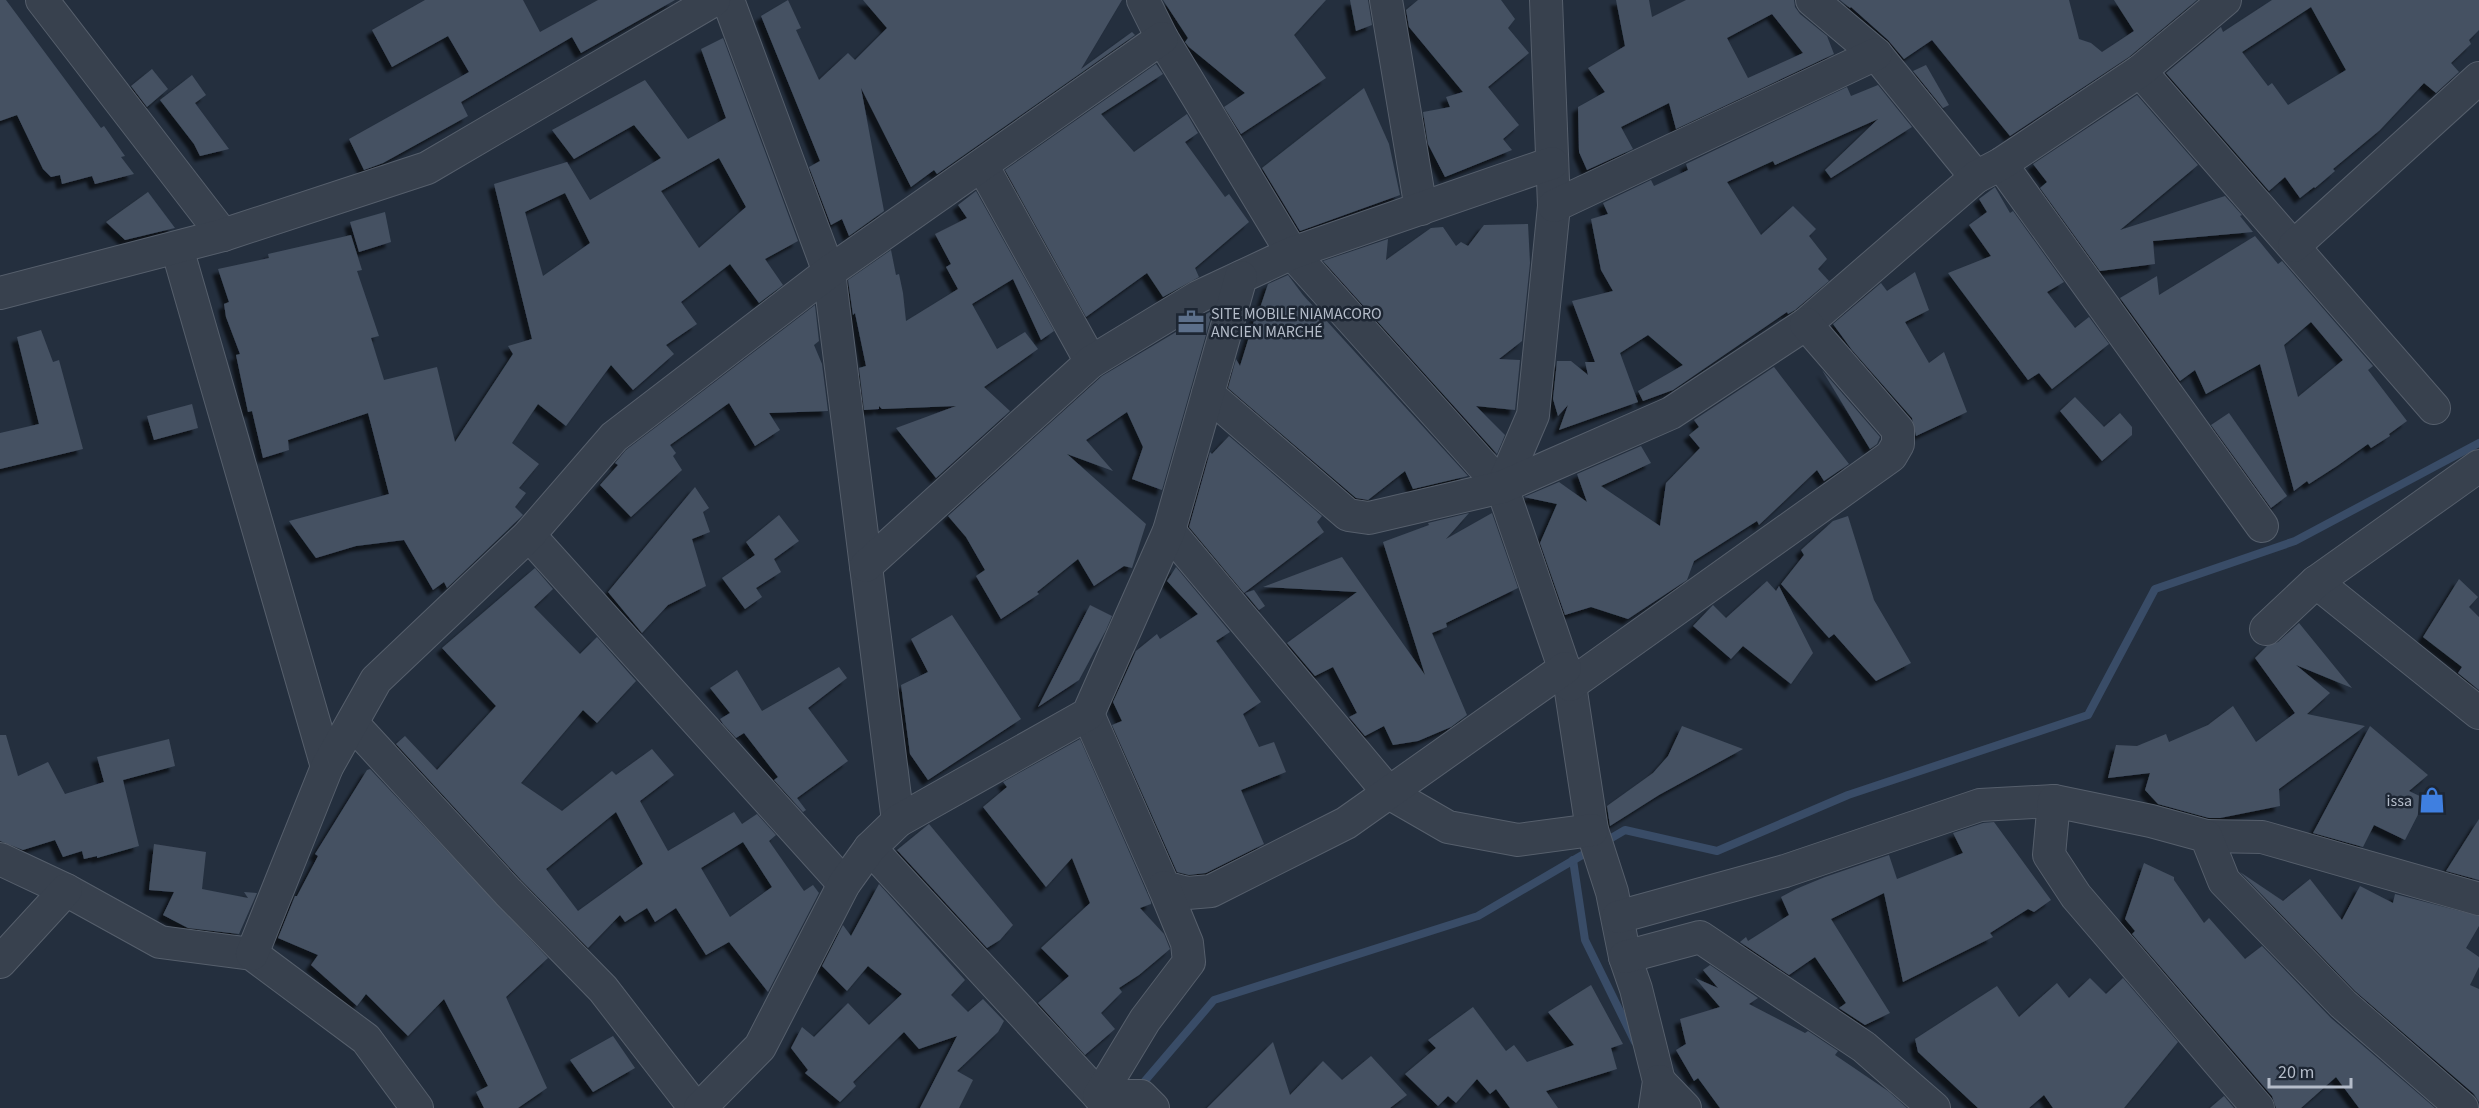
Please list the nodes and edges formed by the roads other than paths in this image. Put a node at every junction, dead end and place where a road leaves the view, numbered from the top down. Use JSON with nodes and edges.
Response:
{"nodes":[{"id":1,"x":42,"y":0,"type":"edge"},
{"id":2,"x":714,"y":0,"type":"edge"},
{"id":3,"x":728,"y":0,"type":"edge"},
{"id":4,"x":1143,"y":0,"type":"edge"},
{"id":5,"x":1386,"y":0,"type":"edge"},
{"id":6,"x":1546,"y":0,"type":"edge"},
{"id":7,"x":1812,"y":0,"type":"edge"},
{"id":8,"x":2225,"y":0,"type":"edge"},
{"id":9,"x":1162,"y":38,"type":"junction"},
{"id":10,"x":1876,"y":54,"type":"junction"},
{"id":11,"x":2140,"y":71,"type":"junction"},
{"id":12,"x":2479,"y":78,"type":"edge"},
{"id":13,"x":1552,"y":163,"type":"junction"},
{"id":14,"x":982,"y":165,"type":"junction"},
{"id":15,"x":1988,"y":171,"type":"junction"},
{"id":16,"x":1554,"y":206,"type":"junction"},
{"id":17,"x":1420,"y":209,"type":"junction"},
{"id":18,"x":223,"y":235,"type":"junction"},
{"id":19,"x":2294,"y":246,"type":"junction"},
{"id":20,"x":177,"y":248,"type":"junction"},
{"id":21,"x":1292,"y":253,"type":"junction"},
{"id":22,"x":829,"y":272,"type":"junction"},
{"id":23,"x":1241,"y":277,"type":"junction"},
{"id":24,"x":0,"y":293,"type":"edge"},
{"id":25,"x":1806,"y":324,"type":"junction"},
{"id":26,"x":1091,"y":362,"type":"junction"},
{"id":27,"x":1208,"y":394,"type":"junction"},
{"id":28,"x":2434,"y":408,"type":"dead end"},
{"id":29,"x":2479,"y":466,"type":"edge"},
{"id":30,"x":1502,"y":488,"type":"junction"},
{"id":31,"x":2262,"y":526,"type":"dead end"},
{"id":32,"x":1169,"y":531,"type":"junction"},
{"id":33,"x":530,"y":535,"type":"junction"},
{"id":34,"x":866,"y":566,"type":"junction"},
{"id":35,"x":2316,"y":582,"type":"junction"},
{"id":36,"x":2266,"y":629,"type":"dead end"},
{"id":37,"x":1568,"y":677,"type":"junction"},
{"id":38,"x":2479,"y":713,"type":"edge"},
{"id":39,"x":1088,"y":714,"type":"junction"},
{"id":40,"x":353,"y":724,"type":"junction"},
{"id":41,"x":327,"y":768,"type":"junction"},
{"id":42,"x":1389,"y":793,"type":"junction"},
{"id":43,"x":2054,"y":801,"type":"junction"},
{"id":44,"x":898,"y":821,"type":"junction"},
{"id":45,"x":1592,"y":830,"type":"junction"},
{"id":46,"x":2206,"y":836,"type":"junction"},
{"id":47,"x":870,"y":849,"type":"junction"},
{"id":48,"x":0,"y":859,"type":"edge"},
{"id":49,"x":844,"y":884,"type":"junction"},
{"id":50,"x":1164,"y":887,"type":"junction"},
{"id":51,"x":66,"y":890,"type":"junction"},
{"id":52,"x":2479,"y":899,"type":"edge"},
{"id":53,"x":1615,"y":905,"type":"junction"},
{"id":54,"x":252,"y":954,"type":"junction"},
{"id":55,"x":1625,"y":957,"type":"junction"},
{"id":56,"x":0,"y":962,"type":"edge"},
{"id":57,"x":1657,"y":1094,"type":"edge"},
{"id":58,"x":1099,"y":1096,"type":"junction"},
{"id":59,"x":417,"y":1108,"type":"edge"},
{"id":60,"x":695,"y":1108,"type":"edge"},
{"id":61,"x":700,"y":1108,"type":"edge"},
{"id":62,"x":1153,"y":1108,"type":"edge"},
{"id":63,"x":1685,"y":1108,"type":"edge"},
{"id":64,"x":1934,"y":1108,"type":"edge"},
{"id":65,"x":2258,"y":1108,"type":"edge"},
{"id":66,"x":2462,"y":1108,"type":"edge"}],
"edges":[{"from":1,"to":18,"type":"street"},
{"from":2,"to":18,"type":"street"},
{"from":3,"to":22,"type":"street"},
{"from":4,"to":9,"type":"street"},
{"from":5,"to":17,"type":"street"},
{"from":6,"to":13,"type":"street"},
{"from":7,"to":10,"type":"street"},
{"from":8,"to":11,"type":"street"},
{"from":9,"to":14,"type":"street"},
{"from":9,"to":21,"type":"street"},
{"from":10,"to":15,"type":"street"},
{"from":10,"to":16,"type":"street"},
{"from":11,"to":15,"type":"street"},
{"from":11,"to":19,"type":"street"},
{"from":12,"to":19,"type":"street"},
{"from":13,"to":16,"type":"street"},
{"from":13,"to":17,"type":"street"},
{"from":14,"to":22,"type":"street"},
{"from":14,"to":26,"type":"street"},
{"from":15,"to":25,"type":"street"},
{"from":15,"to":31,"type":"street"},
{"from":16,"to":30,"type":"street"},
{"from":17,"to":21,"type":"street"},
{"from":18,"to":20,"type":"street"},
{"from":19,"to":28,"type":"street"},
{"from":20,"to":24,"type":"street"},
{"from":20,"to":41,"type":"street"},
{"from":21,"to":23,"type":"street"},
{"from":21,"to":30,"type":"street"},
{"from":22,"to":33,"type":"street"},
{"from":22,"to":34,"type":"street"},
{"from":23,"to":26,"type":"street"},
{"from":23,"to":27,"type":"street"},
{"from":25,"to":30,"type":"street"},
{"from":25,"to":37,"type":"street"},
{"from":26,"to":34,"type":"street"},
{"from":27,"to":30,"type":"street"},
{"from":27,"to":32,"type":"street"},
{"from":29,"to":35,"type":"street"},
{"from":30,"to":37,"type":"street"},
{"from":32,"to":39,"type":"street"},
{"from":32,"to":42,"type":"street"},
{"from":33,"to":40,"type":"street"},
{"from":33,"to":49,"type":"street"},
{"from":34,"to":44,"type":"street"},
{"from":35,"to":36,"type":"street"},
{"from":35,"to":38,"type":"street"},
{"from":37,"to":42,"type":"street"},
{"from":37,"to":45,"type":"street"},
{"from":39,"to":44,"type":"street"},
{"from":39,"to":50,"type":"street"},
{"from":40,"to":41,"type":"street"},
{"from":40,"to":60,"type":"street"},
{"from":41,"to":54,"type":"street"},
{"from":42,"to":45,"type":"street"},
{"from":42,"to":50,"type":"street"},
{"from":43,"to":46,"type":"street"},
{"from":43,"to":53,"type":"street"},
{"from":43,"to":65,"type":"street"},
{"from":44,"to":47,"type":"street"},
{"from":45,"to":53,"type":"street"},
{"from":46,"to":52,"type":"street"},
{"from":46,"to":66,"type":"street"},
{"from":47,"to":49,"type":"street"},
{"from":47,"to":58,"type":"street"},
{"from":48,"to":51,"type":"street"},
{"from":49,"to":61,"type":"street"},
{"from":50,"to":58,"type":"street"},
{"from":51,"to":54,"type":"street"},
{"from":51,"to":56,"type":"street"},
{"from":53,"to":55,"type":"street"},
{"from":54,"to":59,"type":"street"},
{"from":55,"to":57,"type":"street"},
{"from":55,"to":64,"type":"street"},
{"from":57,"to":63,"type":"street"},
{"from":58,"to":62,"type":"street"}]}
